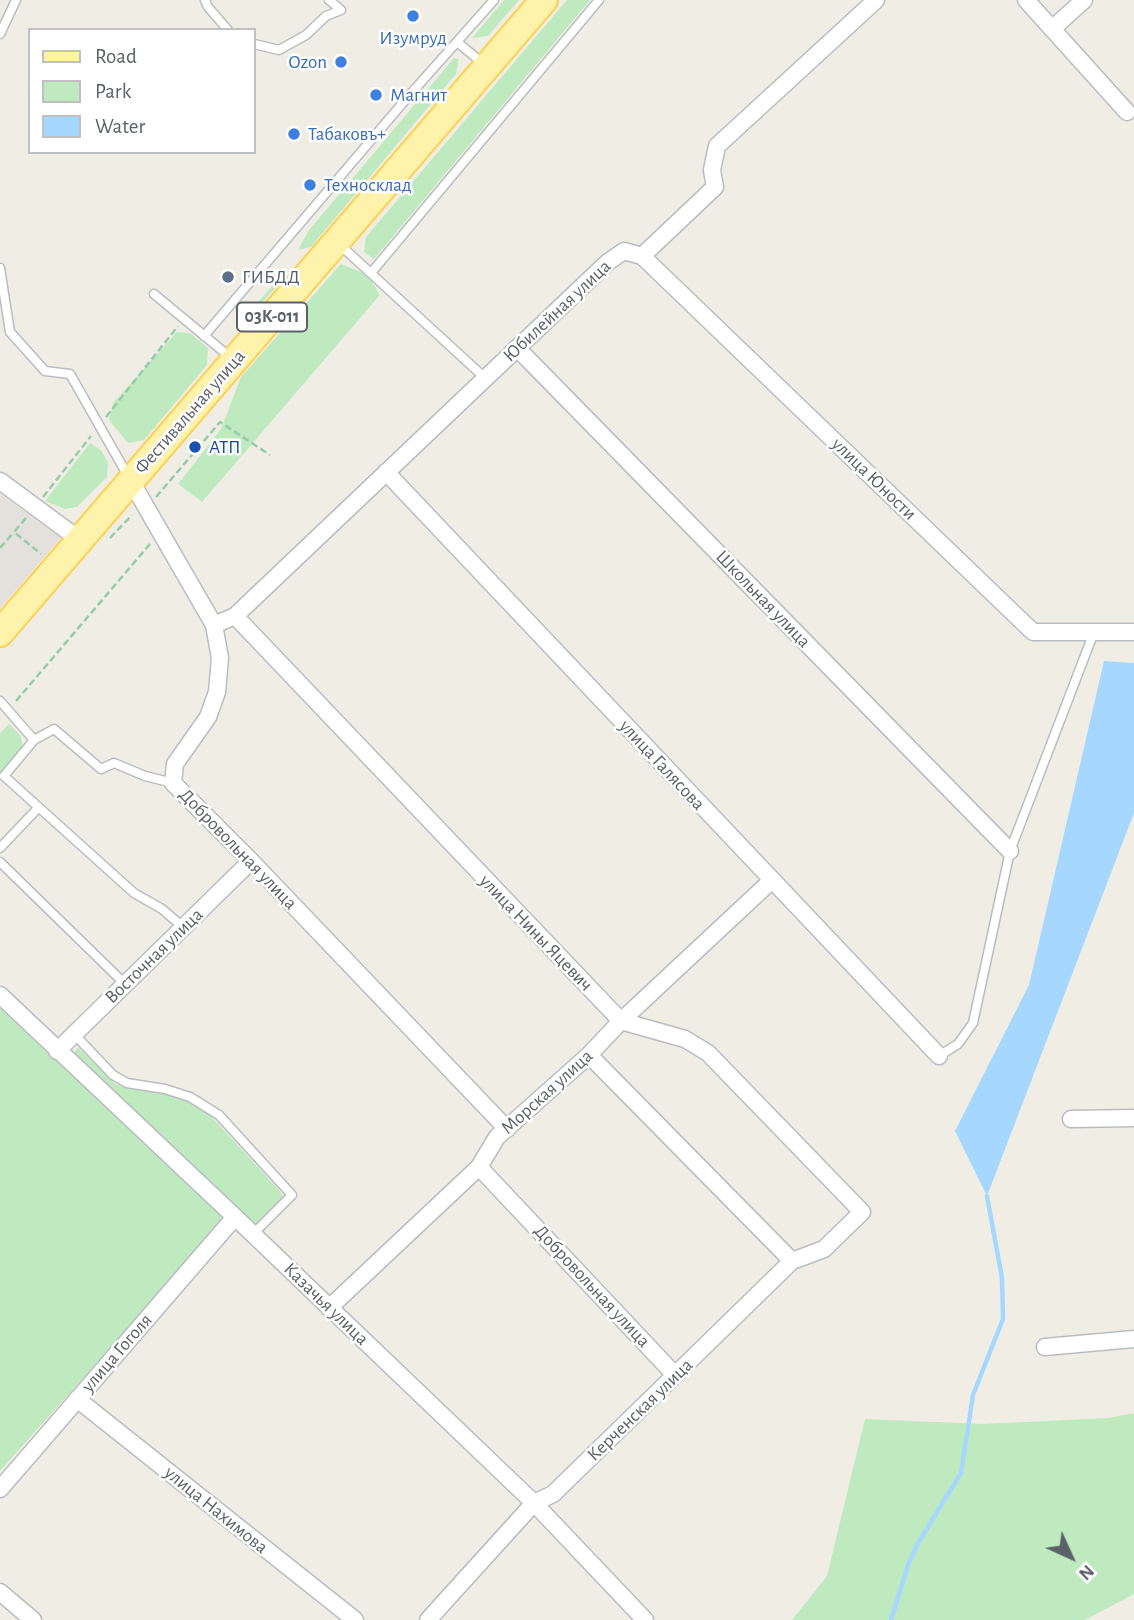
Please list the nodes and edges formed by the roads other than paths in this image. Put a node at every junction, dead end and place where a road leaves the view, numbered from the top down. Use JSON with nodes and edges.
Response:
{"nodes":[{"id":1,"x":16,"y":0,"type":"edge"},
{"id":2,"x":205,"y":0,"type":"edge"},
{"id":3,"x":330,"y":0,"type":"edge"},
{"id":4,"x":494,"y":0,"type":"edge"},
{"id":5,"x":544,"y":0,"type":"edge"},
{"id":6,"x":599,"y":0,"type":"edge"},
{"id":7,"x":876,"y":0,"type":"edge"},
{"id":8,"x":1026,"y":0,"type":"edge"},
{"id":9,"x":1084,"y":0,"type":"edge"},
{"id":10,"x":226,"y":28,"type":"edge"},
{"id":11,"x":1052,"y":29,"type":"junction"},
{"id":12,"x":0,"y":34,"type":"edge"},
{"id":13,"x":457,"y":41,"type":"junction"},
{"id":14,"x":256,"y":44,"type":"edge"},
{"id":15,"x":487,"y":67,"type":"junction"},
{"id":16,"x":1127,"y":112,"type":"dead end"},
{"id":17,"x":336,"y":242,"type":"junction"},
{"id":18,"x":642,"y":256,"type":"junction"},
{"id":19,"x":0,"y":268,"type":"edge"},
{"id":20,"x":370,"y":273,"type":"junction"},
{"id":21,"x":154,"y":294,"type":"dead end"},
{"id":22,"x":204,"y":336,"type":"junction"},
{"id":23,"x":517,"y":348,"type":"junction"},
{"id":24,"x":234,"y":361,"type":"junction"},
{"id":25,"x":485,"y":378,"type":"junction"},
{"id":26,"x":386,"y":472,"type":"junction"},
{"id":27,"x":0,"y":481,"type":"edge"},
{"id":28,"x":131,"y":481,"type":"junction"},
{"id":29,"x":80,"y":540,"type":"junction"},
{"id":30,"x":235,"y":616,"type":"junction"},
{"id":31,"x":214,"y":625,"type":"junction"},
{"id":32,"x":1094,"y":632,"type":"junction"},
{"id":33,"x":1134,"y":632,"type":"edge"},
{"id":34,"x":0,"y":633,"type":"edge"},
{"id":35,"x":0,"y":701,"type":"edge"},
{"id":36,"x":34,"y":740,"type":"junction"},
{"id":37,"x":173,"y":783,"type":"junction"},
{"id":38,"x":38,"y":808,"type":"junction"},
{"id":39,"x":0,"y":848,"type":"edge"},
{"id":40,"x":1010,"y":851,"type":"junction"},
{"id":41,"x":250,"y":861,"type":"junction"},
{"id":42,"x":0,"y":862,"type":"edge"},
{"id":43,"x":771,"y":881,"type":"junction"},
{"id":44,"x":183,"y":927,"type":"junction"},
{"id":45,"x":125,"y":984,"type":"junction"},
{"id":46,"x":0,"y":995,"type":"edge"},
{"id":47,"x":621,"y":1021,"type":"junction"},
{"id":48,"x":74,"y":1034,"type":"junction"},
{"id":49,"x":57,"y":1051,"type":"junction"},
{"id":50,"x":589,"y":1055,"type":"junction"},
{"id":51,"x":939,"y":1056,"type":"joint"},
{"id":52,"x":1134,"y":1118,"type":"edge"},
{"id":53,"x":1071,"y":1119,"type":"dead end"},
{"id":54,"x":507,"y":1129,"type":"junction"},
{"id":55,"x":479,"y":1167,"type":"junction"},
{"id":56,"x":236,"y":1217,"type":"junction"},
{"id":57,"x":253,"y":1234,"type":"junction"},
{"id":58,"x":792,"y":1261,"type":"junction"},
{"id":59,"x":330,"y":1308,"type":"junction"},
{"id":60,"x":1134,"y":1339,"type":"edge"},
{"id":61,"x":1045,"y":1347,"type":"dead end"},
{"id":62,"x":675,"y":1375,"type":"junction"},
{"id":63,"x":77,"y":1399,"type":"junction"},
{"id":64,"x":0,"y":1489,"type":"edge"},
{"id":65,"x":534,"y":1503,"type":"junction"},
{"id":66,"x":0,"y":1592,"type":"edge"},
{"id":67,"x":33,"y":1620,"type":"edge"},
{"id":68,"x":355,"y":1620,"type":"edge"},
{"id":69,"x":428,"y":1620,"type":"edge"},
{"id":70,"x":645,"y":1620,"type":"edge"}],
"edges":[{"from":1,"to":12,"type":"lane"},
{"from":2,"to":10,"type":"lane"},
{"from":3,"to":14,"type":"lane"},
{"from":4,"to":13,"type":"lane"},
{"from":5,"to":15,"type":"main road","name":"Фестивальная улица","number":"03К-011"},
{"from":6,"to":20,"type":"lane"},
{"from":7,"to":18,"type":"street"},
{"from":8,"to":11,"type":"street"},
{"from":9,"to":11,"type":"street"},
{"from":11,"to":16,"type":"street"},
{"from":13,"to":15,"type":"lane"},
{"from":13,"to":22,"type":"lane"},
{"from":15,"to":17,"type":"main road","name":"Фестивальная улица","number":"03К-011"},
{"from":17,"to":20,"type":"lane"},
{"from":17,"to":24,"type":"main road","name":"Фестивальная улица","number":"03К-011"},
{"from":18,"to":23,"type":"street","name":"Юбилейная улица"},
{"from":18,"to":32,"type":"street","name":"улица Юности"},
{"from":19,"to":28,"type":"lane"},
{"from":20,"to":25,"type":"lane"},
{"from":21,"to":22,"type":"lane"},
{"from":22,"to":24,"type":"lane"},
{"from":23,"to":25,"type":"street","name":"Юбилейная улица"},
{"from":23,"to":40,"type":"street","name":"Школьная улица"},
{"from":24,"to":28,"type":"main road","name":"Фестивальная улица","number":"03К-011"},
{"from":25,"to":26,"type":"street","name":"Юбилейная улица"},
{"from":26,"to":30,"type":"street","name":"Юбилейная улица"},
{"from":26,"to":43,"type":"street","name":"улица Галясова"},
{"from":27,"to":29,"type":"street"},
{"from":28,"to":29,"type":"main road","name":"Фестивальная улица","number":"03К-011"},
{"from":28,"to":31,"type":"street","name":"Добровольная улица"},
{"from":29,"to":34,"type":"main road","name":"Фестивальная улица","number":"03К-011"},
{"from":30,"to":31,"type":"street","name":"Юбилейная улица"},
{"from":30,"to":47,"type":"street","name":"улица Нины Яцевич"},
{"from":31,"to":37,"type":"street","name":"Добровольная улица"},
{"from":32,"to":33,"type":"street","name":"улица Юности"},
{"from":32,"to":40,"type":"lane"},
{"from":35,"to":36,"type":"lane"},
{"from":36,"to":37,"type":"lane"},
{"from":36,"to":38,"type":"lane"},
{"from":37,"to":41,"type":"street","name":"Добровольная улица"},
{"from":38,"to":39,"type":"lane"},
{"from":38,"to":44,"type":"lane"},
{"from":40,"to":51,"type":"lane"},
{"from":41,"to":44,"type":"street","name":"Восточная улица"},
{"from":41,"to":54,"type":"street","name":"Добровольная улица"},
{"from":42,"to":45,"type":"lane"},
{"from":43,"to":47,"type":"street","name":"Морская улица"},
{"from":43,"to":51,"type":"street","name":"улица Галясова"},
{"from":44,"to":45,"type":"street","name":"Восточная улица"},
{"from":45,"to":48,"type":"street","name":"Восточная улица"},
{"from":46,"to":49,"type":"street","name":"Казачья улица"},
{"from":47,"to":50,"type":"street","name":"Морская улица"},
{"from":47,"to":58,"type":"street","name":"Керченская улица"},
{"from":48,"to":49,"type":"street","name":"Восточная улица"},
{"from":48,"to":57,"type":"lane"},
{"from":49,"to":56,"type":"street","name":"Казачья улица"},
{"from":50,"to":54,"type":"street","name":"Морская улица"},
{"from":50,"to":58,"type":"street"},
{"from":52,"to":53,"type":"street"},
{"from":54,"to":55,"type":"street","name":"Морская улица"},
{"from":55,"to":59,"type":"street","name":"Морская улица"},
{"from":55,"to":62,"type":"street","name":"Добровольная улица"},
{"from":56,"to":57,"type":"street","name":"Казачья улица"},
{"from":56,"to":63,"type":"street","name":"улица Гоголя"},
{"from":57,"to":59,"type":"street","name":"Казачья улица"},
{"from":58,"to":62,"type":"street","name":"Керченская улица"},
{"from":59,"to":65,"type":"street","name":"Казачья улица"},
{"from":60,"to":61,"type":"street"},
{"from":62,"to":65,"type":"street","name":"Керченская улица"},
{"from":63,"to":64,"type":"street","name":"улица Гоголя"},
{"from":63,"to":68,"type":"street","name":"улица Нахимова"},
{"from":65,"to":69,"type":"street","name":"Керченская улица"},
{"from":65,"to":70,"type":"street","name":"Казачья улица"},
{"from":66,"to":67,"type":"street"}]}
